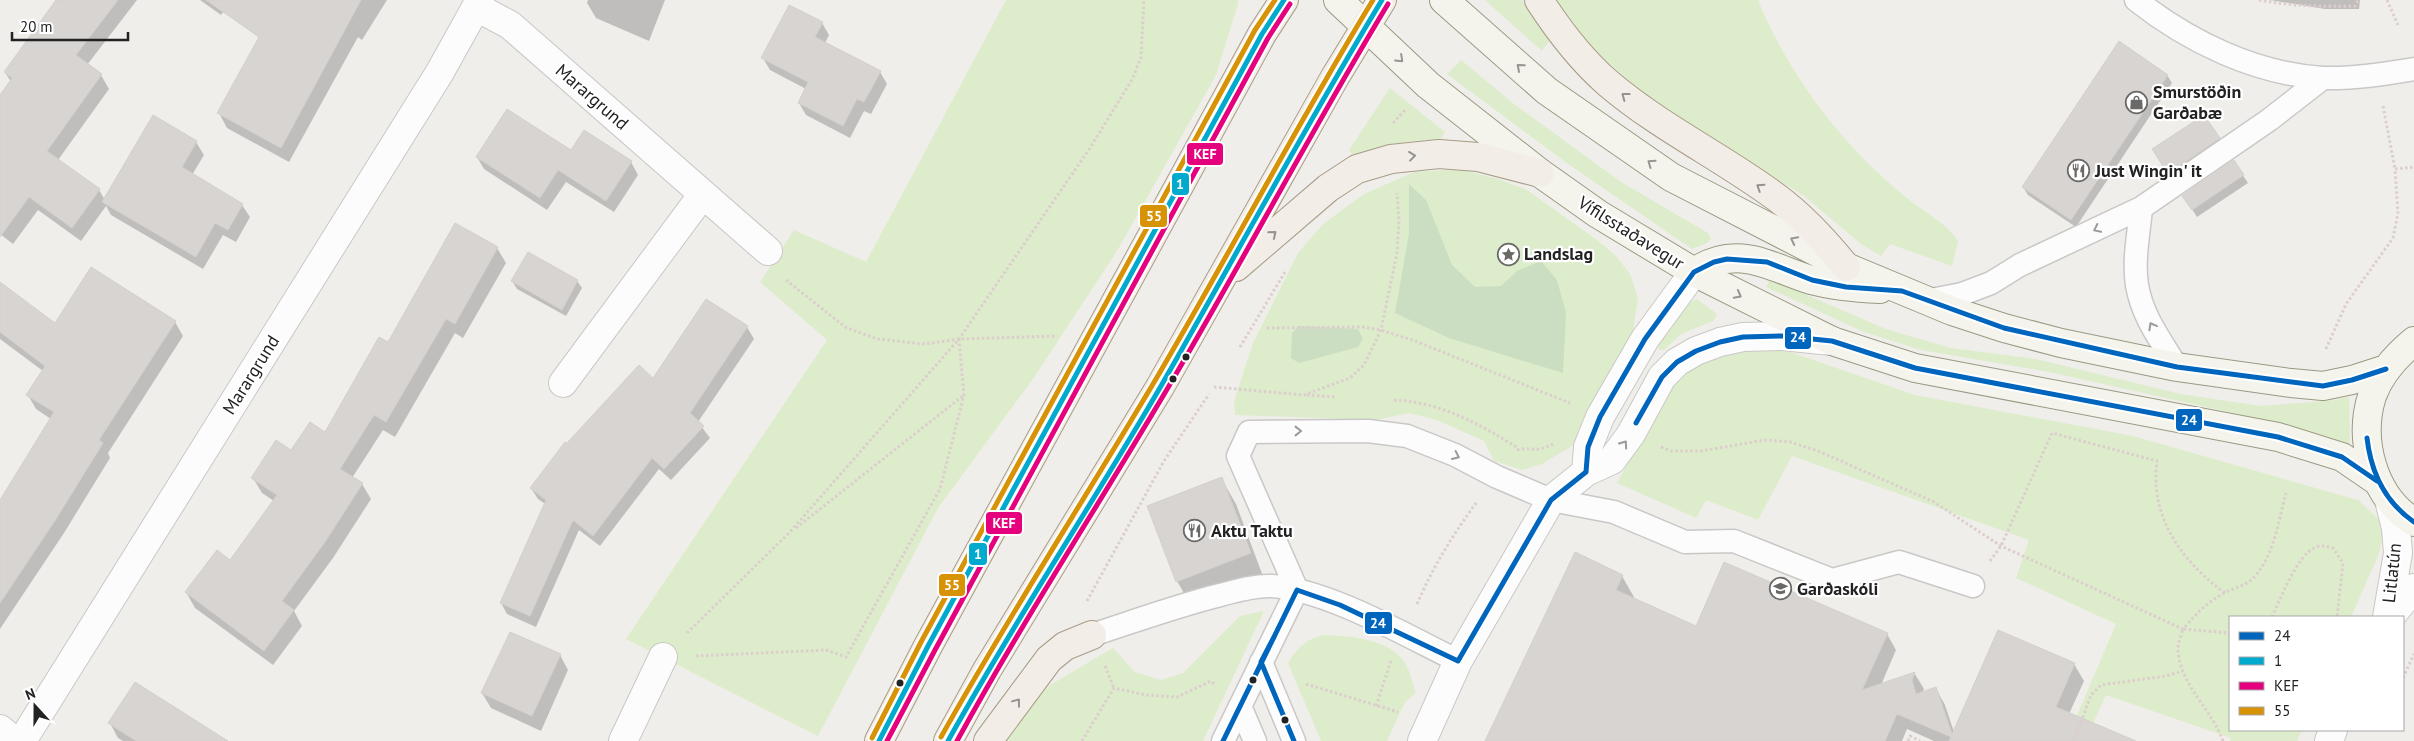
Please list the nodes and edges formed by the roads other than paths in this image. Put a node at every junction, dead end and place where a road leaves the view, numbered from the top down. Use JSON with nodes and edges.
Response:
{"nodes":[{"id":1,"x":1284,"y":0,"type":"edge"},
{"id":2,"x":1338,"y":0,"type":"edge"},
{"id":3,"x":1382,"y":0,"type":"edge"},
{"id":4,"x":1444,"y":0,"type":"edge"},
{"id":5,"x":1539,"y":0,"type":"edge"},
{"id":6,"x":2136,"y":0,"type":"edge"},
{"id":7,"x":478,"y":3,"type":"edge"},
{"id":8,"x":1364,"y":26,"type":"junction"},
{"id":9,"x":2414,"y":69,"type":"edge"},
{"id":10,"x":2323,"y":78,"type":"junction"},
{"id":11,"x":1540,"y":173,"type":"junction"},
{"id":12,"x":703,"y":194,"type":"junction"},
{"id":13,"x":2141,"y":208,"type":"junction"},
{"id":14,"x":768,"y":250,"type":"road end"},
{"id":15,"x":1846,"y":267,"type":"junction"},
{"id":16,"x":1694,"y":272,"type":"junction"},
{"id":17,"x":1223,"y":277,"type":"junction"},
{"id":18,"x":1902,"y":291,"type":"junction"},
{"id":19,"x":1926,"y":301,"type":"junction"},
{"id":20,"x":1832,"y":341,"type":"junction"},
{"id":21,"x":2414,"y":341,"type":"edge"},
{"id":22,"x":2177,"y":368,"type":"junction"},
{"id":23,"x":2386,"y":369,"type":"junction"},
{"id":24,"x":563,"y":383,"type":"dead end"},
{"id":25,"x":1586,"y":472,"type":"junction"},
{"id":26,"x":2383,"y":490,"type":"junction"},
{"id":27,"x":1551,"y":500,"type":"junction"},
{"id":28,"x":2414,"y":522,"type":"edge"},
{"id":29,"x":1973,"y":586,"type":"road end"},
{"id":30,"x":2414,"y":588,"type":"edge"},
{"id":31,"x":1297,"y":590,"type":"junction"},
{"id":32,"x":2389,"y":616,"type":"edge"},
{"id":33,"x":2390,"y":616,"type":"edge"},
{"id":34,"x":1092,"y":634,"type":"joint"},
{"id":35,"x":663,"y":657,"type":"road end"},
{"id":36,"x":1458,"y":661,"type":"junction"},
{"id":37,"x":1261,"y":662,"type":"junction"},
{"id":38,"x":1240,"y":706,"type":"junction"},
{"id":39,"x":0,"y":729,"type":"edge"},
{"id":40,"x":14,"y":741,"type":"edge"},
{"id":41,"x":22,"y":741,"type":"edge"},
{"id":42,"x":623,"y":741,"type":"edge"},
{"id":43,"x":879,"y":741,"type":"edge"},
{"id":44,"x":948,"y":741,"type":"edge"},
{"id":45,"x":988,"y":741,"type":"edge"},
{"id":46,"x":1223,"y":741,"type":"edge"},
{"id":47,"x":1255,"y":741,"type":"edge"},
{"id":48,"x":1294,"y":741,"type":"edge"},
{"id":49,"x":1422,"y":741,"type":"edge"}],
"edges":[{"from":1,"to":43,"type":"main road"},
{"from":2,"to":8,"type":"main road","name":"Vífilsstaðavegur"},
{"from":3,"to":8,"type":"main road"},
{"from":15,"to":4,"type":"main road","one_way":true},
{"from":15,"to":5,"type":"main road","one_way":true},
{"from":6,"to":10,"type":"lane"},
{"from":7,"to":12,"type":"street","name":"Marargrund"},
{"from":7,"to":41,"type":"street","name":"Marargrund"},
{"from":8,"to":11,"type":"main road","name":"Vífilsstaðavegur","one_way":true},
{"from":8,"to":17,"type":"main road"},
{"from":9,"to":10,"type":"lane"},
{"from":10,"to":13,"type":"lane"},
{"from":11,"to":16,"type":"main road","name":"Vífilsstaðavegur"},
{"from":17,"to":11,"type":"main road","one_way":true},
{"from":12,"to":14,"type":"street","name":"Marargrund"},
{"from":12,"to":24,"type":"street"},
{"from":13,"to":19,"type":"lane","one_way":true},
{"from":22,"to":13,"type":"lane","one_way":true},
{"from":15,"to":18,"type":"main road"},
{"from":16,"to":18,"type":"main road"},
{"from":16,"to":20,"type":"main road","name":"Vífilsstaðavegur","one_way":true},
{"from":16,"to":25,"type":"street"},
{"from":17,"to":44,"type":"main road"},
{"from":18,"to":19,"type":"main road"},
{"from":19,"to":22,"type":"main road"},
{"from":25,"to":20,"type":"street","one_way":true},
{"from":20,"to":26,"type":"main road","name":"Vífilsstaðavegur"},
{"from":21,"to":23,"type":"main road"},
{"from":22,"to":23,"type":"main road"},
{"from":23,"to":26,"type":"main road"},
{"from":25,"to":27,"type":"street"},
{"from":26,"to":28,"type":"main road","name":"Vífilsstaðavegur"},
{"from":26,"to":32,"type":"street","name":"Litlatún"},
{"from":27,"to":29,"type":"lane"},
{"from":31,"to":27,"type":"lane","one_way":true},
{"from":27,"to":36,"type":"street"},
{"from":30,"to":33,"type":"street","name":"Litlatún"},
{"from":31,"to":34,"type":"lane"},
{"from":31,"to":36,"type":"lane"},
{"from":31,"to":37,"type":"lane"},
{"from":45,"to":34,"type":"main road","one_way":true},
{"from":35,"to":42,"type":"street"},
{"from":36,"to":49,"type":"street"},
{"from":37,"to":38,"type":"lane"},
{"from":37,"to":48,"type":"lane"},
{"from":38,"to":46,"type":"lane"},
{"from":38,"to":47,"type":"lane"},
{"from":39,"to":40,"type":"street"}]}
